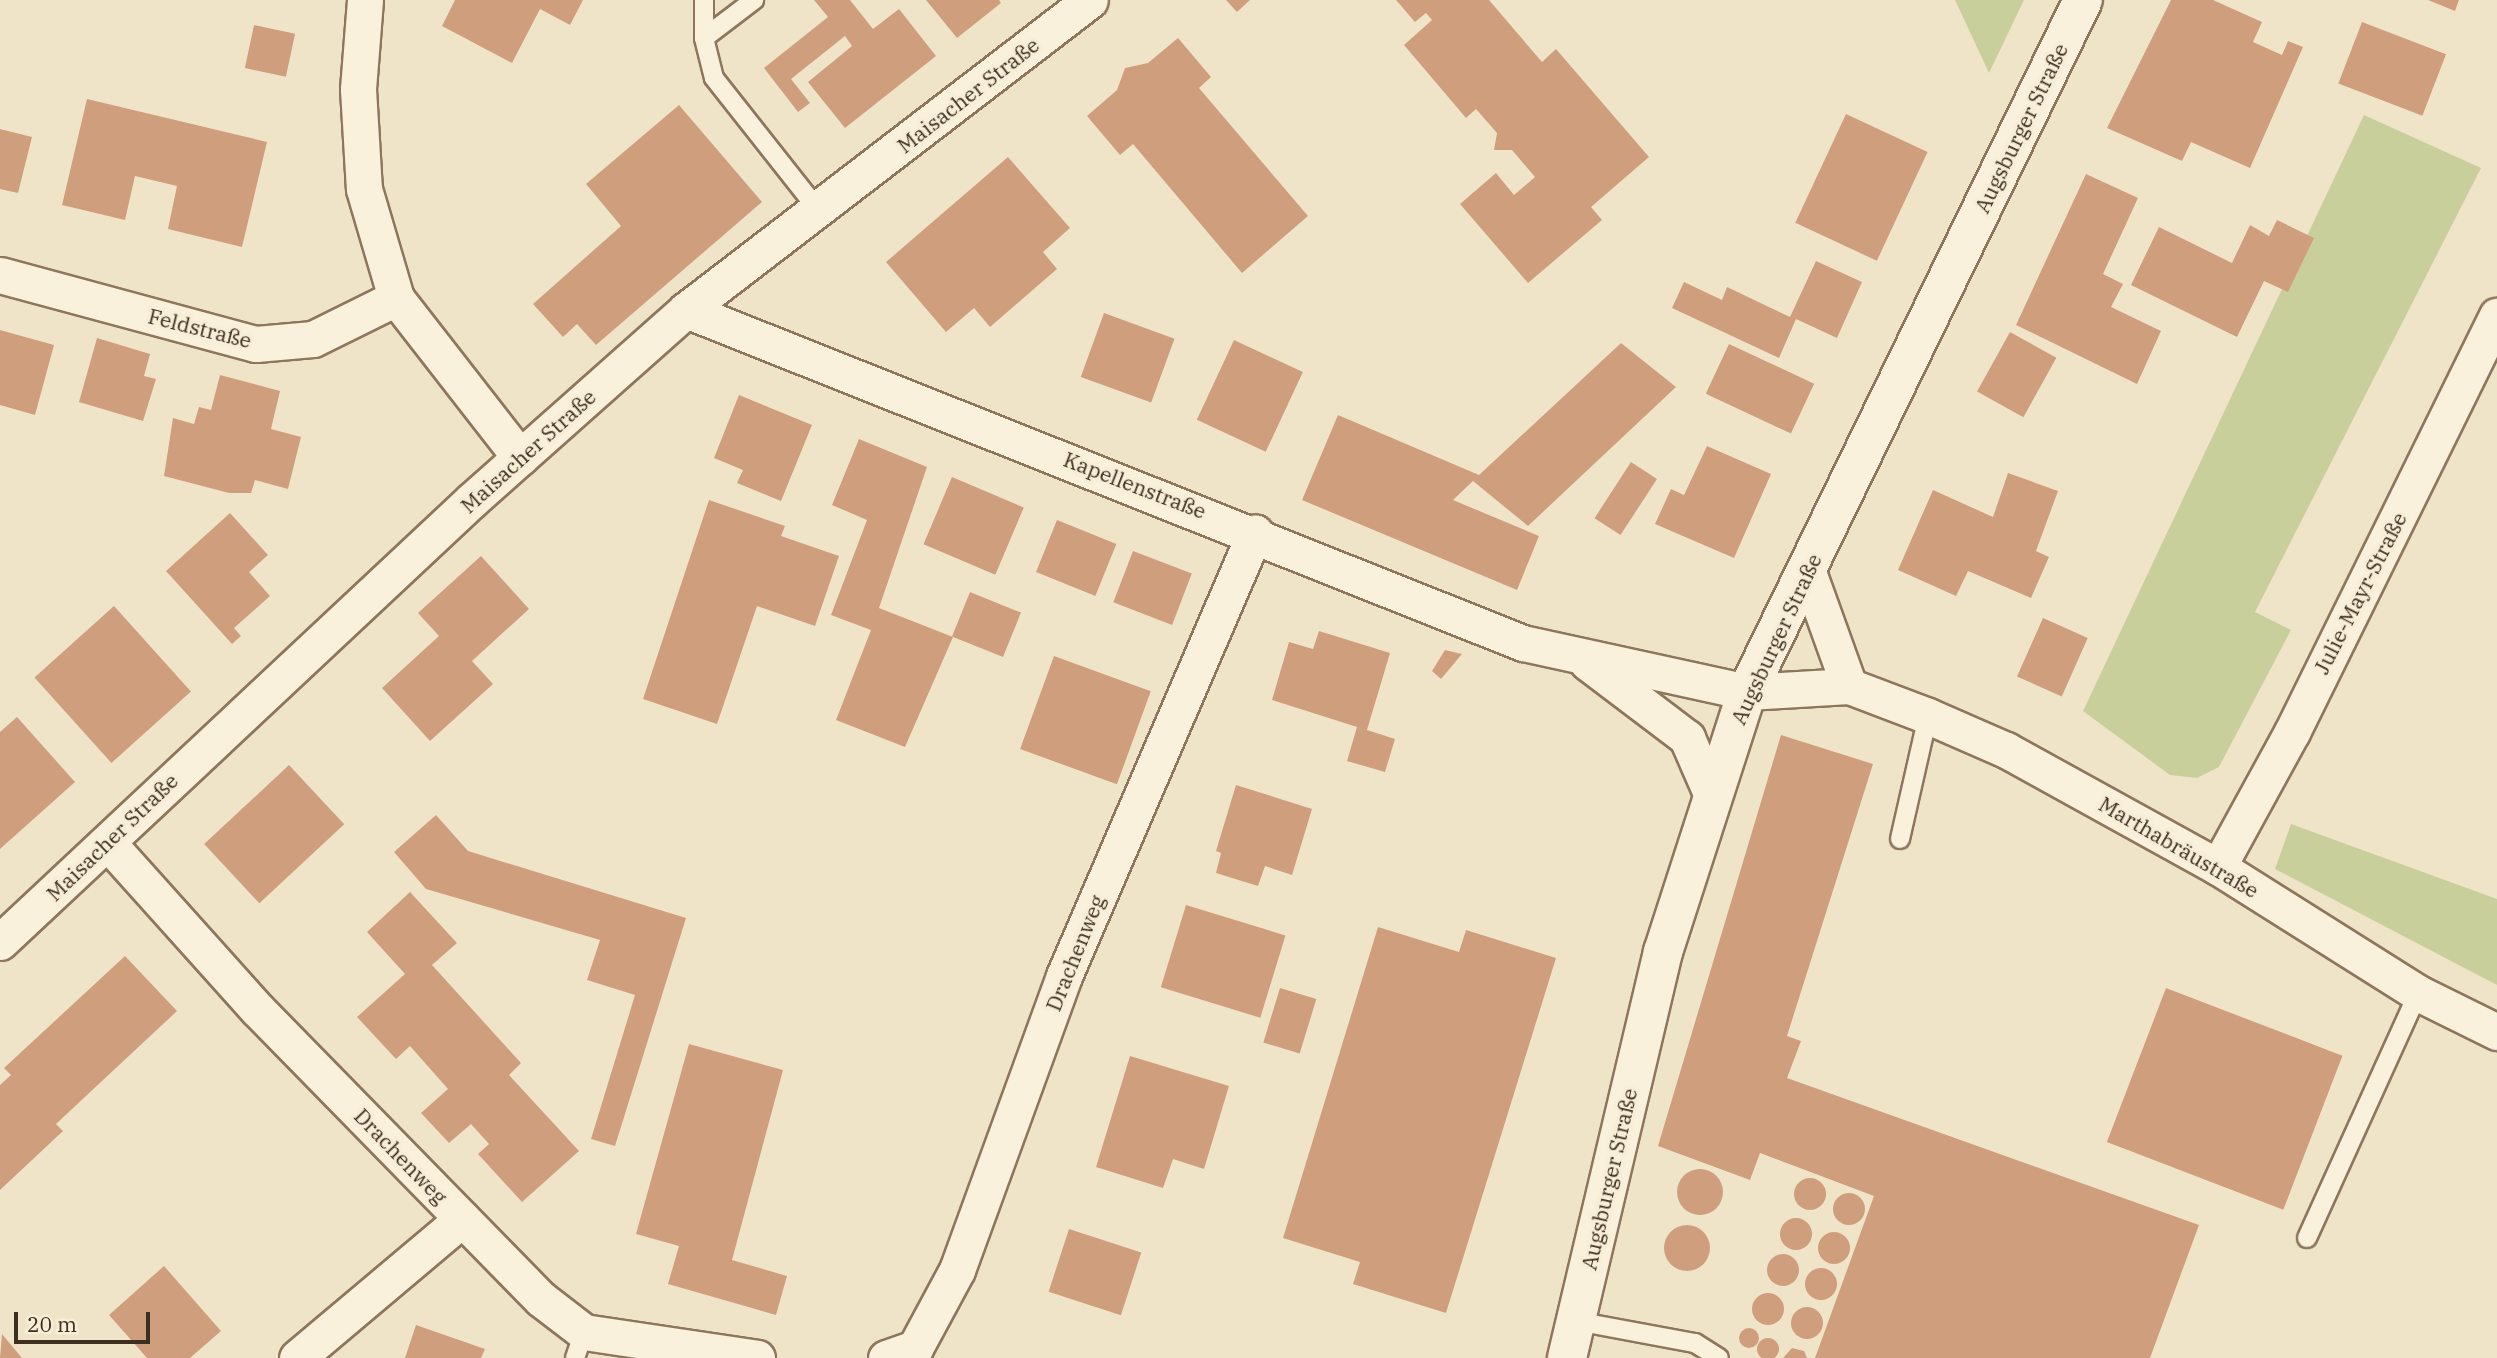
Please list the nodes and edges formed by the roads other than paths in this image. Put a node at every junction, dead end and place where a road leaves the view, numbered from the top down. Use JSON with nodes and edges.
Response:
{"nodes":[{"id":1,"x":365,"y":0,"type":"edge"},
{"id":2,"x":704,"y":0,"type":"edge"},
{"id":3,"x":754,"y":0,"type":"edge"},
{"id":4,"x":1090,"y":0,"type":"edge"},
{"id":5,"x":2083,"y":0,"type":"edge"},
{"id":6,"x":704,"y":38,"type":"junction"},
{"id":7,"x":817,"y":207,"type":"junction"},
{"id":8,"x":0,"y":275,"type":"edge"},
{"id":9,"x":396,"y":298,"type":"junction"},
{"id":10,"x":686,"y":310,"type":"junction"},
{"id":11,"x":2497,"y":316,"type":"edge"},
{"id":12,"x":520,"y":457,"type":"junction"},
{"id":13,"x":1255,"y":532,"type":"junction"},
{"id":14,"x":1808,"y":572,"type":"junction"},
{"id":15,"x":1584,"y":660,"type":"junction"},
{"id":16,"x":1849,"y":686,"type":"junction"},
{"id":17,"x":1747,"y":692,"type":"junction"},
{"id":18,"x":1928,"y":716,"type":"junction"},
{"id":19,"x":1710,"y":791,"type":"junction"},
{"id":20,"x":1900,"y":839,"type":"dead end"},
{"id":21,"x":108,"y":843,"type":"junction"},
{"id":22,"x":2218,"y":867,"type":"junction"},
{"id":23,"x":0,"y":942,"type":"edge"},
{"id":24,"x":2418,"y":993,"type":"junction"},
{"id":25,"x":2497,"y":1032,"type":"edge"},
{"id":26,"x":462,"y":1219,"type":"junction"},
{"id":27,"x":2307,"y":1238,"type":"dead end"},
{"id":28,"x":1576,"y":1321,"type":"junction"},
{"id":29,"x":579,"y":1345,"type":"edge"},
{"id":30,"x":297,"y":1358,"type":"edge"},
{"id":31,"x":757,"y":1358,"type":"edge"},
{"id":32,"x":886,"y":1358,"type":"edge"},
{"id":33,"x":1567,"y":1358,"type":"edge"},
{"id":34,"x":1719,"y":1358,"type":"edge"}],
"edges":[{"from":1,"to":9,"type":"street"},
{"from":2,"to":6,"type":"lane"},
{"from":3,"to":6,"type":"lane"},
{"from":4,"to":7,"type":"street","name":"Maisacher Straße"},
{"from":5,"to":14,"type":"street","name":"Augsburger Straße"},
{"from":6,"to":7,"type":"lane"},
{"from":7,"to":10,"type":"street","name":"Maisacher Straße"},
{"from":8,"to":9,"type":"street","name":"Feldstraße"},
{"from":9,"to":12,"type":"street"},
{"from":10,"to":12,"type":"street","name":"Maisacher Straße"},
{"from":10,"to":13,"type":"street","name":"Kapellenstraße"},
{"from":11,"to":22,"type":"street","name":"Julie-Mayr-Straße"},
{"from":12,"to":21,"type":"street","name":"Maisacher Straße"},
{"from":13,"to":15,"type":"street","name":"Kapellenstraße"},
{"from":13,"to":32,"type":"street","name":"Drachenweg"},
{"from":14,"to":16,"type":"street"},
{"from":14,"to":17,"type":"street","name":"Augsburger Straße"},
{"from":15,"to":17,"type":"street","name":"Kapellenstraße"},
{"from":15,"to":19,"type":"street","name":"Kapellenstraße"},
{"from":16,"to":17,"type":"street","name":"Marthabräustraße"},
{"from":16,"to":18,"type":"street","name":"Marthabräustraße"},
{"from":17,"to":19,"type":"street","name":"Augsburger Straße"},
{"from":18,"to":20,"type":"lane"},
{"from":18,"to":22,"type":"street","name":"Marthabräustraße"},
{"from":19,"to":28,"type":"street","name":"Augsburger Straße"},
{"from":21,"to":23,"type":"street","name":"Maisacher Straße"},
{"from":21,"to":26,"type":"street","name":"Drachenweg"},
{"from":22,"to":24,"type":"street","name":"Marthabräustraße"},
{"from":24,"to":25,"type":"street","name":"Marthabräustraße"},
{"from":24,"to":27,"type":"lane"},
{"from":26,"to":29,"type":"street","name":"Drachenweg"},
{"from":26,"to":30,"type":"street"},
{"from":28,"to":33,"type":"street","name":"Augsburger Straße"},
{"from":28,"to":34,"type":"lane"},
{"from":29,"to":31,"type":"street","name":"Drachenweg"}]}
